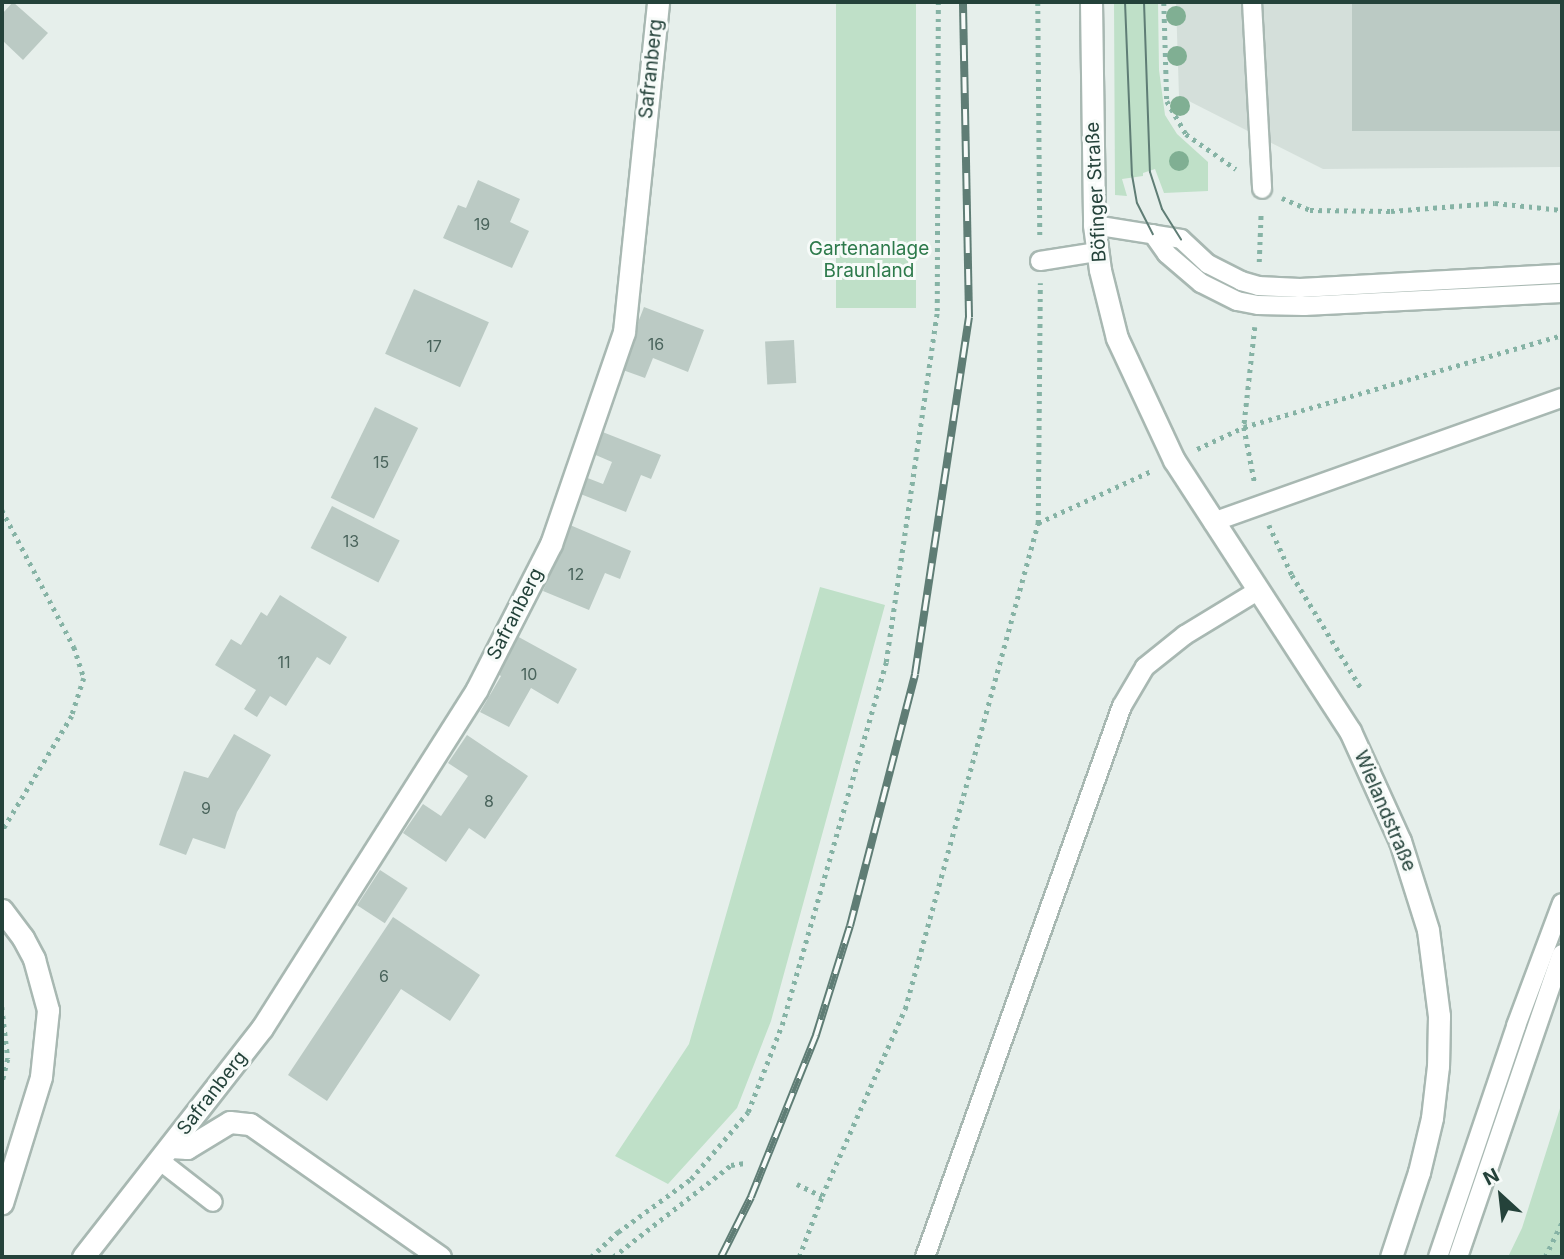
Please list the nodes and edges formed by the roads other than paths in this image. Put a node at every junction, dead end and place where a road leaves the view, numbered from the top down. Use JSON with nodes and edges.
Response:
{"nodes":[{"id":1,"x":658,"y":2,"type":"edge"},
{"id":2,"x":1091,"y":2,"type":"edge"},
{"id":3,"x":1252,"y":2,"type":"edge"},
{"id":4,"x":1262,"y":189,"type":"road end"},
{"id":5,"x":1094,"y":225,"type":"junction"},
{"id":6,"x":1153,"y":234,"type":"junction"},
{"id":7,"x":1097,"y":252,"type":"junction"},
{"id":8,"x":1041,"y":261,"type":"road end"},
{"id":9,"x":1562,"y":274,"type":"edge"},
{"id":10,"x":1562,"y":293,"type":"edge"},
{"id":11,"x":1562,"y":398,"type":"edge"},
{"id":12,"x":1151,"y":416,"type":"joint"},
{"id":13,"x":1213,"y":522,"type":"junction"},
{"id":14,"x":1259,"y":590,"type":"junction"},
{"id":15,"x":1562,"y":903,"type":"edge"},
{"id":16,"x":2,"y":910,"type":"edge"},
{"id":17,"x":1562,"y":954,"type":"edge"},
{"id":18,"x":165,"y":1153,"type":"junction"},
{"id":19,"x":213,"y":1202,"type":"dead end"},
{"id":20,"x":2,"y":1203,"type":"edge"},
{"id":21,"x":83,"y":1257,"type":"edge"},
{"id":22,"x":440,"y":1257,"type":"edge"},
{"id":23,"x":925,"y":1257,"type":"edge"},
{"id":24,"x":1391,"y":1257,"type":"edge"},
{"id":25,"x":1438,"y":1257,"type":"edge"},
{"id":26,"x":1458,"y":1257,"type":"edge"}],
"edges":[{"from":1,"to":18,"type":"street","name":"Safranberg"},
{"from":2,"to":5,"type":"street","name":"Böfinger Straße"},
{"from":3,"to":4,"type":"lane"},
{"from":5,"to":6,"type":"lane"},
{"from":5,"to":7,"type":"street","name":"Böfinger Straße"},
{"from":6,"to":9,"type":"lane"},
{"from":6,"to":10,"type":"lane"},
{"from":7,"to":8,"type":"lane"},
{"from":7,"to":12,"type":"street","name":"Böfinger Straße"},
{"from":11,"to":13,"type":"lane"},
{"from":12,"to":13,"type":"street","name":"Wielandstraße"},
{"from":13,"to":14,"type":"street","name":"Wielandstraße"},
{"from":14,"to":23,"type":"lane"},
{"from":14,"to":24,"type":"street","name":"Wielandstraße"},
{"from":15,"to":25,"type":"lane"},
{"from":16,"to":20,"type":"street"},
{"from":17,"to":26,"type":"lane"},
{"from":18,"to":19,"type":"lane"},
{"from":18,"to":21,"type":"street","name":"Safranberg"},
{"from":18,"to":22,"type":"street","name":"Safranberg"}]}
